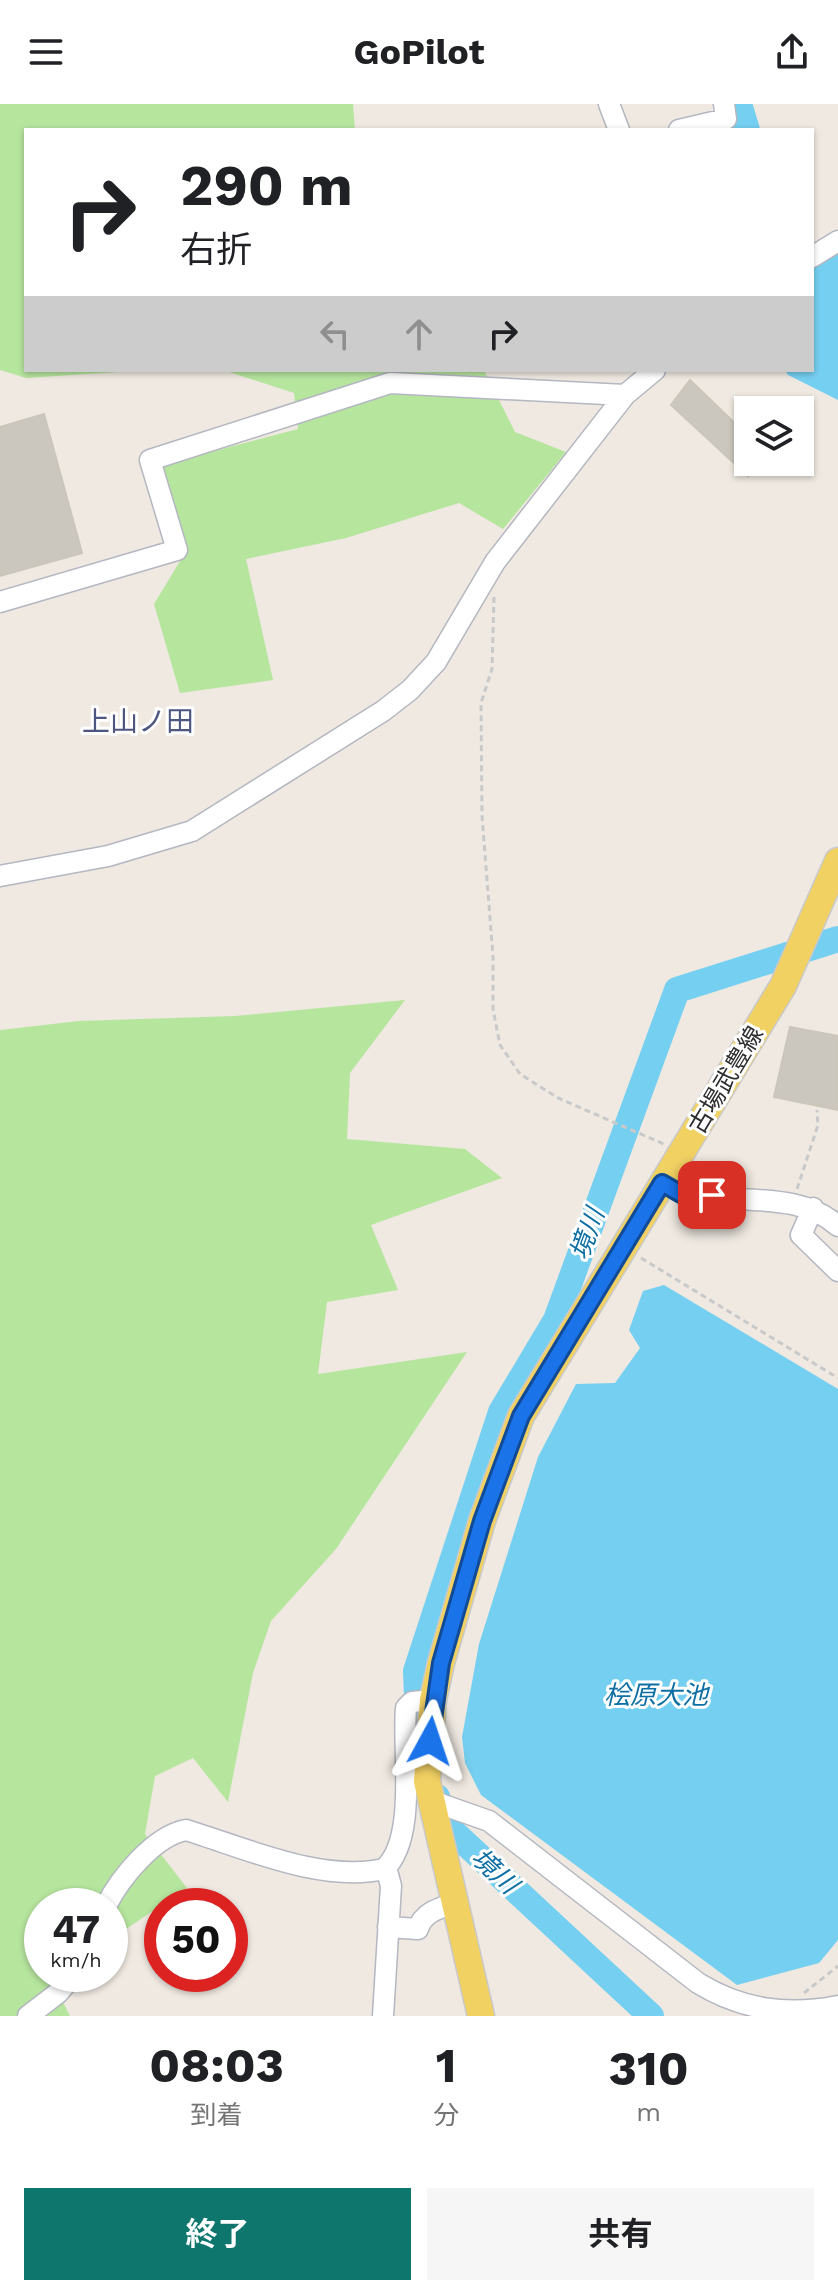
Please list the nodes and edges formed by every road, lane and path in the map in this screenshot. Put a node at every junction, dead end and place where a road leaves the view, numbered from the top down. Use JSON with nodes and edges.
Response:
{"nodes":[{"id":1,"x":609,"y":104,"type":"edge"},
{"id":2,"x":724,"y":104,"type":"edge"},
{"id":3,"x":618,"y":128,"type":"edge"},
{"id":4,"x":688,"y":128,"type":"edge"},
{"id":5,"x":838,"y":241,"type":"edge"},
{"id":6,"x":814,"y":256,"type":"edge"},
{"id":7,"x":646,"y":373,"type":"edge"},
{"id":8,"x":625,"y":395,"type":"junction"},
{"id":9,"x":494,"y":592,"type":"dead end"},
{"id":10,"x":0,"y":602,"type":"edge"},
{"id":11,"x":838,"y":861,"type":"edge"},
{"id":12,"x":0,"y":876,"type":"edge"},
{"id":13,"x":817,"y":1110,"type":"dead end"},
{"id":14,"x":683,"y":1151,"type":"junction"},
{"id":15,"x":662,"y":1183,"type":"junction"},
{"id":16,"x":792,"y":1204,"type":"junction"},
{"id":17,"x":813,"y":1208,"type":"junction"},
{"id":18,"x":838,"y":1226,"type":"edge"},
{"id":19,"x":630,"y":1252,"type":"dead end"},
{"id":20,"x":838,"y":1271,"type":"edge"},
{"id":21,"x":838,"y":1378,"type":"edge"},
{"id":22,"x":433,"y":1700,"type":"junction"},
{"id":23,"x":432,"y":1801,"type":"junction"},
{"id":24,"x":386,"y":1867,"type":"junction"},
{"id":25,"x":121,"y":1888,"type":"edge"},
{"id":26,"x":455,"y":1903,"type":"junction"},
{"id":27,"x":388,"y":1927,"type":"junction"},
{"id":28,"x":838,"y":1966,"type":"edge"},
{"id":29,"x":59,"y":1992,"type":"edge"},
{"id":30,"x":838,"y":2006,"type":"edge"},
{"id":31,"x":775,"y":2013,"type":"edge"},
{"id":32,"x":28,"y":2016,"type":"edge"},
{"id":33,"x":383,"y":2016,"type":"edge"},
{"id":34,"x":481,"y":2016,"type":"edge"}],
"edges":[{"from":1,"to":3,"type":"street"},
{"from":2,"to":4,"type":"street"},
{"from":5,"to":6,"type":"street"},
{"from":7,"to":8,"type":"street"},
{"from":8,"to":10,"type":"street"},
{"from":8,"to":12,"type":"street"},
{"from":9,"to":14,"type":"path"},
{"from":11,"to":14,"type":"main road","name":"古場武豊線"},
{"from":13,"to":16,"type":"path"},
{"from":14,"to":15,"type":"main road","name":"古場武豊線"},
{"from":15,"to":16,"type":"street"},
{"from":15,"to":22,"type":"main road","name":"古場武豊線"},
{"from":16,"to":17,"type":"street"},
{"from":17,"to":18,"type":"street"},
{"from":17,"to":20,"type":"street"},
{"from":19,"to":21,"type":"path"},
{"from":22,"to":23,"type":"main road","name":"古場武豊線"},
{"from":22,"to":24,"type":"street"},
{"from":23,"to":26,"type":"main road","name":"古場武豊線"},
{"from":23,"to":31,"type":"street"},
{"from":24,"to":25,"type":"street"},
{"from":24,"to":27,"type":"street"},
{"from":26,"to":27,"type":"street"},
{"from":26,"to":34,"type":"main road","name":"古場武豊線"},
{"from":27,"to":33,"type":"street"},
{"from":28,"to":31,"type":"path"},
{"from":29,"to":32,"type":"street"},
{"from":30,"to":31,"type":"street"}]}
